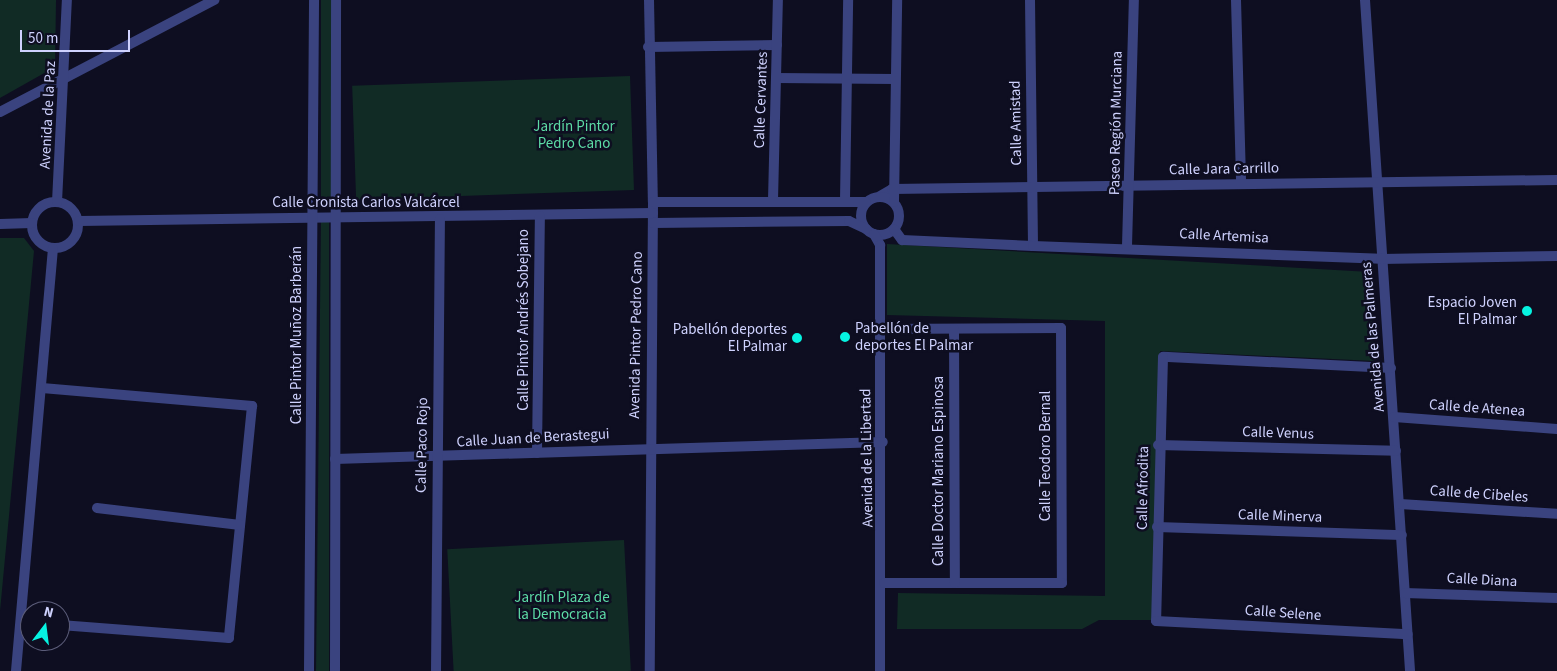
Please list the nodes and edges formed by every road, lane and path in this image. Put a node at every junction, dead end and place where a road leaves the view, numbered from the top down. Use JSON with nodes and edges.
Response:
{"nodes":[{"id":1,"x":67,"y":0,"type":"edge"},
{"id":2,"x":214,"y":0,"type":"edge"},
{"id":3,"x":314,"y":0,"type":"edge"},
{"id":4,"x":336,"y":0,"type":"edge"},
{"id":5,"x":649,"y":0,"type":"edge"},
{"id":6,"x":778,"y":0,"type":"edge"},
{"id":7,"x":848,"y":0,"type":"edge"},
{"id":8,"x":897,"y":0,"type":"edge"},
{"id":9,"x":1030,"y":0,"type":"edge"},
{"id":10,"x":1134,"y":0,"type":"edge"},
{"id":11,"x":1236,"y":0,"type":"edge"},
{"id":12,"x":1364,"y":0,"type":"edge"},
{"id":13,"x":777,"y":45,"type":"junction"},
{"id":14,"x":648,"y":47,"type":"junction"},
{"id":15,"x":66,"y":75,"type":"junction"},
{"id":16,"x":776,"y":78,"type":"junction"},
{"id":17,"x":848,"y":79,"type":"junction"},
{"id":18,"x":895,"y":79,"type":"junction"},
{"id":19,"x":0,"y":112,"type":"edge"},
{"id":20,"x":1557,"y":180,"type":"edge"},
{"id":21,"x":1376,"y":182,"type":"junction"},
{"id":22,"x":1241,"y":183,"type":"junction"},
{"id":23,"x":1130,"y":186,"type":"junction"},
{"id":24,"x":892,"y":189,"type":"junction"},
{"id":25,"x":1032,"y":190,"type":"junction"},
{"id":26,"x":880,"y":196,"type":"junction"},
{"id":27,"x":773,"y":200,"type":"junction"},
{"id":28,"x":845,"y":200,"type":"junction"},
{"id":29,"x":57,"y":202,"type":"junction"},
{"id":30,"x":653,"y":202,"type":"junction"},
{"id":31,"x":866,"y":202,"type":"junction"},
{"id":32,"x":894,"y":202,"type":"junction"},
{"id":33,"x":540,"y":216,"type":"junction"},
{"id":34,"x":337,"y":217,"type":"junction"},
{"id":35,"x":312,"y":218,"type":"junction"},
{"id":36,"x":440,"y":218,"type":"junction"},
{"id":37,"x":653,"y":218,"type":"junction"},
{"id":38,"x":79,"y":221,"type":"junction"},
{"id":39,"x":32,"y":223,"type":"junction"},
{"id":40,"x":0,"y":224,"type":"edge"},
{"id":41,"x":870,"y":232,"type":"junction"},
{"id":42,"x":891,"y":232,"type":"junction"},
{"id":43,"x":880,"y":244,"type":"junction"},
{"id":44,"x":1033,"y":246,"type":"junction"},
{"id":45,"x":1126,"y":246,"type":"junction"},
{"id":46,"x":53,"y":249,"type":"junction"},
{"id":47,"x":1557,"y":256,"type":"edge"},
{"id":48,"x":1381,"y":259,"type":"junction"},
{"id":49,"x":954,"y":328,"type":"junction"},
{"id":50,"x":879,"y":329,"type":"junction"},
{"id":51,"x":1391,"y":368,"type":"junction"},
{"id":52,"x":42,"y":388,"type":"junction"},
{"id":53,"x":1394,"y":417,"type":"junction"},
{"id":54,"x":1557,"y":429,"type":"edge"},
{"id":55,"x":883,"y":442,"type":"junction"},
{"id":56,"x":1158,"y":445,"type":"junction"},
{"id":57,"x":650,"y":447,"type":"junction"},
{"id":58,"x":1396,"y":452,"type":"junction"},
{"id":59,"x":537,"y":453,"type":"junction"},
{"id":60,"x":437,"y":458,"type":"junction"},
{"id":61,"x":335,"y":459,"type":"junction"},
{"id":62,"x":1400,"y":504,"type":"junction"},
{"id":63,"x":97,"y":508,"type":"dead end"},
{"id":64,"x":1557,"y":514,"type":"edge"},
{"id":65,"x":240,"y":525,"type":"junction"},
{"id":66,"x":1157,"y":527,"type":"junction"},
{"id":67,"x":1402,"y":535,"type":"junction"},
{"id":68,"x":884,"y":583,"type":"junction"},
{"id":69,"x":955,"y":583,"type":"junction"},
{"id":70,"x":1405,"y":593,"type":"junction"},
{"id":71,"x":1557,"y":598,"type":"edge"},
{"id":72,"x":27,"y":601,"type":"edge"},
{"id":73,"x":1156,"y":620,"type":"joint"},
{"id":74,"x":70,"y":626,"type":"edge"},
{"id":75,"x":1408,"y":634,"type":"junction"},
{"id":76,"x":20,"y":651,"type":"edge"},
{"id":77,"x":16,"y":671,"type":"edge"},
{"id":78,"x":309,"y":671,"type":"edge"},
{"id":79,"x":334,"y":671,"type":"edge"},
{"id":80,"x":436,"y":671,"type":"edge"},
{"id":81,"x":650,"y":671,"type":"edge"},
{"id":82,"x":880,"y":671,"type":"edge"},
{"id":83,"x":1410,"y":671,"type":"edge"}],
"edges":[{"from":1,"to":15,"type":"street","name":"Avenida de la Paz"},
{"from":2,"to":15,"type":"street"},
{"from":3,"to":35,"type":"street","name":"Calle Pintor Muñoz Barberán"},
{"from":4,"to":34,"type":"street"},
{"from":5,"to":14,"type":"street","name":"Avenida Pintor Pedro Cano"},
{"from":6,"to":13,"type":"street","name":"Calle Cervantes"},
{"from":7,"to":17,"type":"street"},
{"from":8,"to":18,"type":"street"},
{"from":9,"to":25,"type":"street","name":"Calle Amistad"},
{"from":10,"to":23,"type":"street","name":"Paseo Región Murciana"},
{"from":11,"to":22,"type":"street"},
{"from":12,"to":21,"type":"street","name":"Avenida de las Palmeras"},
{"from":13,"to":14,"type":"street"},
{"from":13,"to":16,"type":"street","name":"Calle Cervantes"},
{"from":14,"to":30,"type":"street","name":"Avenida Pintor Pedro Cano"},
{"from":15,"to":19,"type":"street"},
{"from":15,"to":29,"type":"street","name":"Avenida de la Paz"},
{"from":16,"to":17,"type":"street"},
{"from":16,"to":27,"type":"street","name":"Calle Cervantes"},
{"from":17,"to":18,"type":"street"},
{"from":17,"to":28,"type":"street"},
{"from":18,"to":24,"type":"street"},
{"from":20,"to":21,"type":"street","name":"Calle Jara Carrillo"},
{"from":21,"to":22,"type":"street","name":"Calle Jara Carrillo"},
{"from":21,"to":48,"type":"street","name":"Avenida de las Palmeras"},
{"from":22,"to":23,"type":"street","name":"Calle Jara Carrillo"},
{"from":23,"to":25,"type":"street","name":"Calle Jara Carrillo"},
{"from":23,"to":45,"type":"street","name":"Paseo Región Murciana"},
{"from":24,"to":25,"type":"street","name":"Calle Jara Carrillo"},
{"from":24,"to":26,"type":"street"},
{"from":24,"to":32,"type":"street"},
{"from":25,"to":44,"type":"street","name":"Calle Amistad"},
{"from":26,"to":31,"type":"street"},
{"from":26,"to":32,"type":"street"},
{"from":27,"to":28,"type":"street"},
{"from":27,"to":30,"type":"street"},
{"from":28,"to":31,"type":"street"},
{"from":29,"to":38,"type":"street"},
{"from":29,"to":39,"type":"street"},
{"from":30,"to":37,"type":"street","name":"Avenida Pintor Pedro Cano"},
{"from":31,"to":41,"type":"street"},
{"from":32,"to":42,"type":"street"},
{"from":33,"to":36,"type":"street","name":"Calle Cronista Carlos Valcárcel"},
{"from":33,"to":37,"type":"street","name":"Calle Cronista Carlos Valcárcel"},
{"from":33,"to":59,"type":"street","name":"Calle Pintor Andrés Sobejano"},
{"from":34,"to":35,"type":"street","name":"Calle Cronista Carlos Valcárcel"},
{"from":34,"to":36,"type":"street","name":"Calle Cronista Carlos Valcárcel"},
{"from":34,"to":61,"type":"street"},
{"from":35,"to":38,"type":"street","name":"Calle Cronista Carlos Valcárcel"},
{"from":35,"to":78,"type":"street","name":"Calle Pintor Muñoz Barberán"},
{"from":36,"to":60,"type":"street","name":"Calle Paco Rojo"},
{"from":37,"to":41,"type":"street","name":"Calle Cronista Carlos Valcárcel"},
{"from":37,"to":57,"type":"street","name":"Avenida Pintor Pedro Cano"},
{"from":38,"to":46,"type":"street"},
{"from":39,"to":40,"type":"street"},
{"from":39,"to":46,"type":"street"},
{"from":41,"to":42,"type":"street"},
{"from":41,"to":43,"type":"street"},
{"from":42,"to":43,"type":"street"},
{"from":42,"to":44,"type":"street","name":"Calle Artemisa"},
{"from":43,"to":50,"type":"street","name":"Avenida de la Libertad"},
{"from":44,"to":45,"type":"street","name":"Calle Artemisa"},
{"from":45,"to":48,"type":"street","name":"Calle Artemisa"},
{"from":46,"to":52,"type":"street"},
{"from":47,"to":48,"type":"street","name":"Calle Artemisa"},
{"from":48,"to":51,"type":"street","name":"Avenida de las Palmeras"},
{"from":49,"to":50,"type":"street"},
{"from":49,"to":69,"type":"street","name":"Calle Doctor Mariano Espinosa"},
{"from":49,"to":69,"type":"street","name":"Calle Teodoro Bernal"},
{"from":50,"to":55,"type":"street","name":"Avenida de la Libertad"},
{"from":51,"to":53,"type":"street","name":"Avenida de las Palmeras"},
{"from":51,"to":56,"type":"street","name":"Calle Afrodita"},
{"from":52,"to":65,"type":"street"},
{"from":52,"to":72,"type":"street"},
{"from":53,"to":54,"type":"street","name":"Calle de Atenea"},
{"from":53,"to":58,"type":"street","name":"Avenida de las Palmeras"},
{"from":55,"to":57,"type":"street","name":"Calle Juan de Berastegui"},
{"from":55,"to":68,"type":"street","name":"Avenida de la Libertad"},
{"from":56,"to":58,"type":"street","name":"Calle Venus"},
{"from":56,"to":66,"type":"street","name":"Calle Afrodita"},
{"from":57,"to":59,"type":"street","name":"Calle Juan de Berastegui"},
{"from":57,"to":81,"type":"street","name":"Avenida Pintor Pedro Cano"},
{"from":58,"to":62,"type":"street","name":"Avenida de las Palmeras"},
{"from":59,"to":60,"type":"street","name":"Calle Juan de Berastegui"},
{"from":60,"to":61,"type":"street","name":"Calle Juan de Berastegui"},
{"from":60,"to":80,"type":"street","name":"Calle Paco Rojo"},
{"from":61,"to":79,"type":"street"},
{"from":62,"to":64,"type":"street","name":"Calle de Cibeles"},
{"from":62,"to":67,"type":"street","name":"Avenida de las Palmeras"},
{"from":63,"to":65,"type":"street"},
{"from":65,"to":74,"type":"street"},
{"from":66,"to":67,"type":"street","name":"Calle Minerva"},
{"from":66,"to":73,"type":"street","name":"Calle Afrodita"},
{"from":67,"to":70,"type":"street","name":"Avenida de las Palmeras"},
{"from":68,"to":69,"type":"street"},
{"from":68,"to":82,"type":"street","name":"Avenida de la Libertad"},
{"from":70,"to":71,"type":"street","name":"Calle Diana"},
{"from":70,"to":75,"type":"street","name":"Avenida de las Palmeras"},
{"from":73,"to":75,"type":"street","name":"Calle Selene"},
{"from":75,"to":83,"type":"street","name":"Avenida de las Palmeras"},
{"from":76,"to":77,"type":"street"}]}
